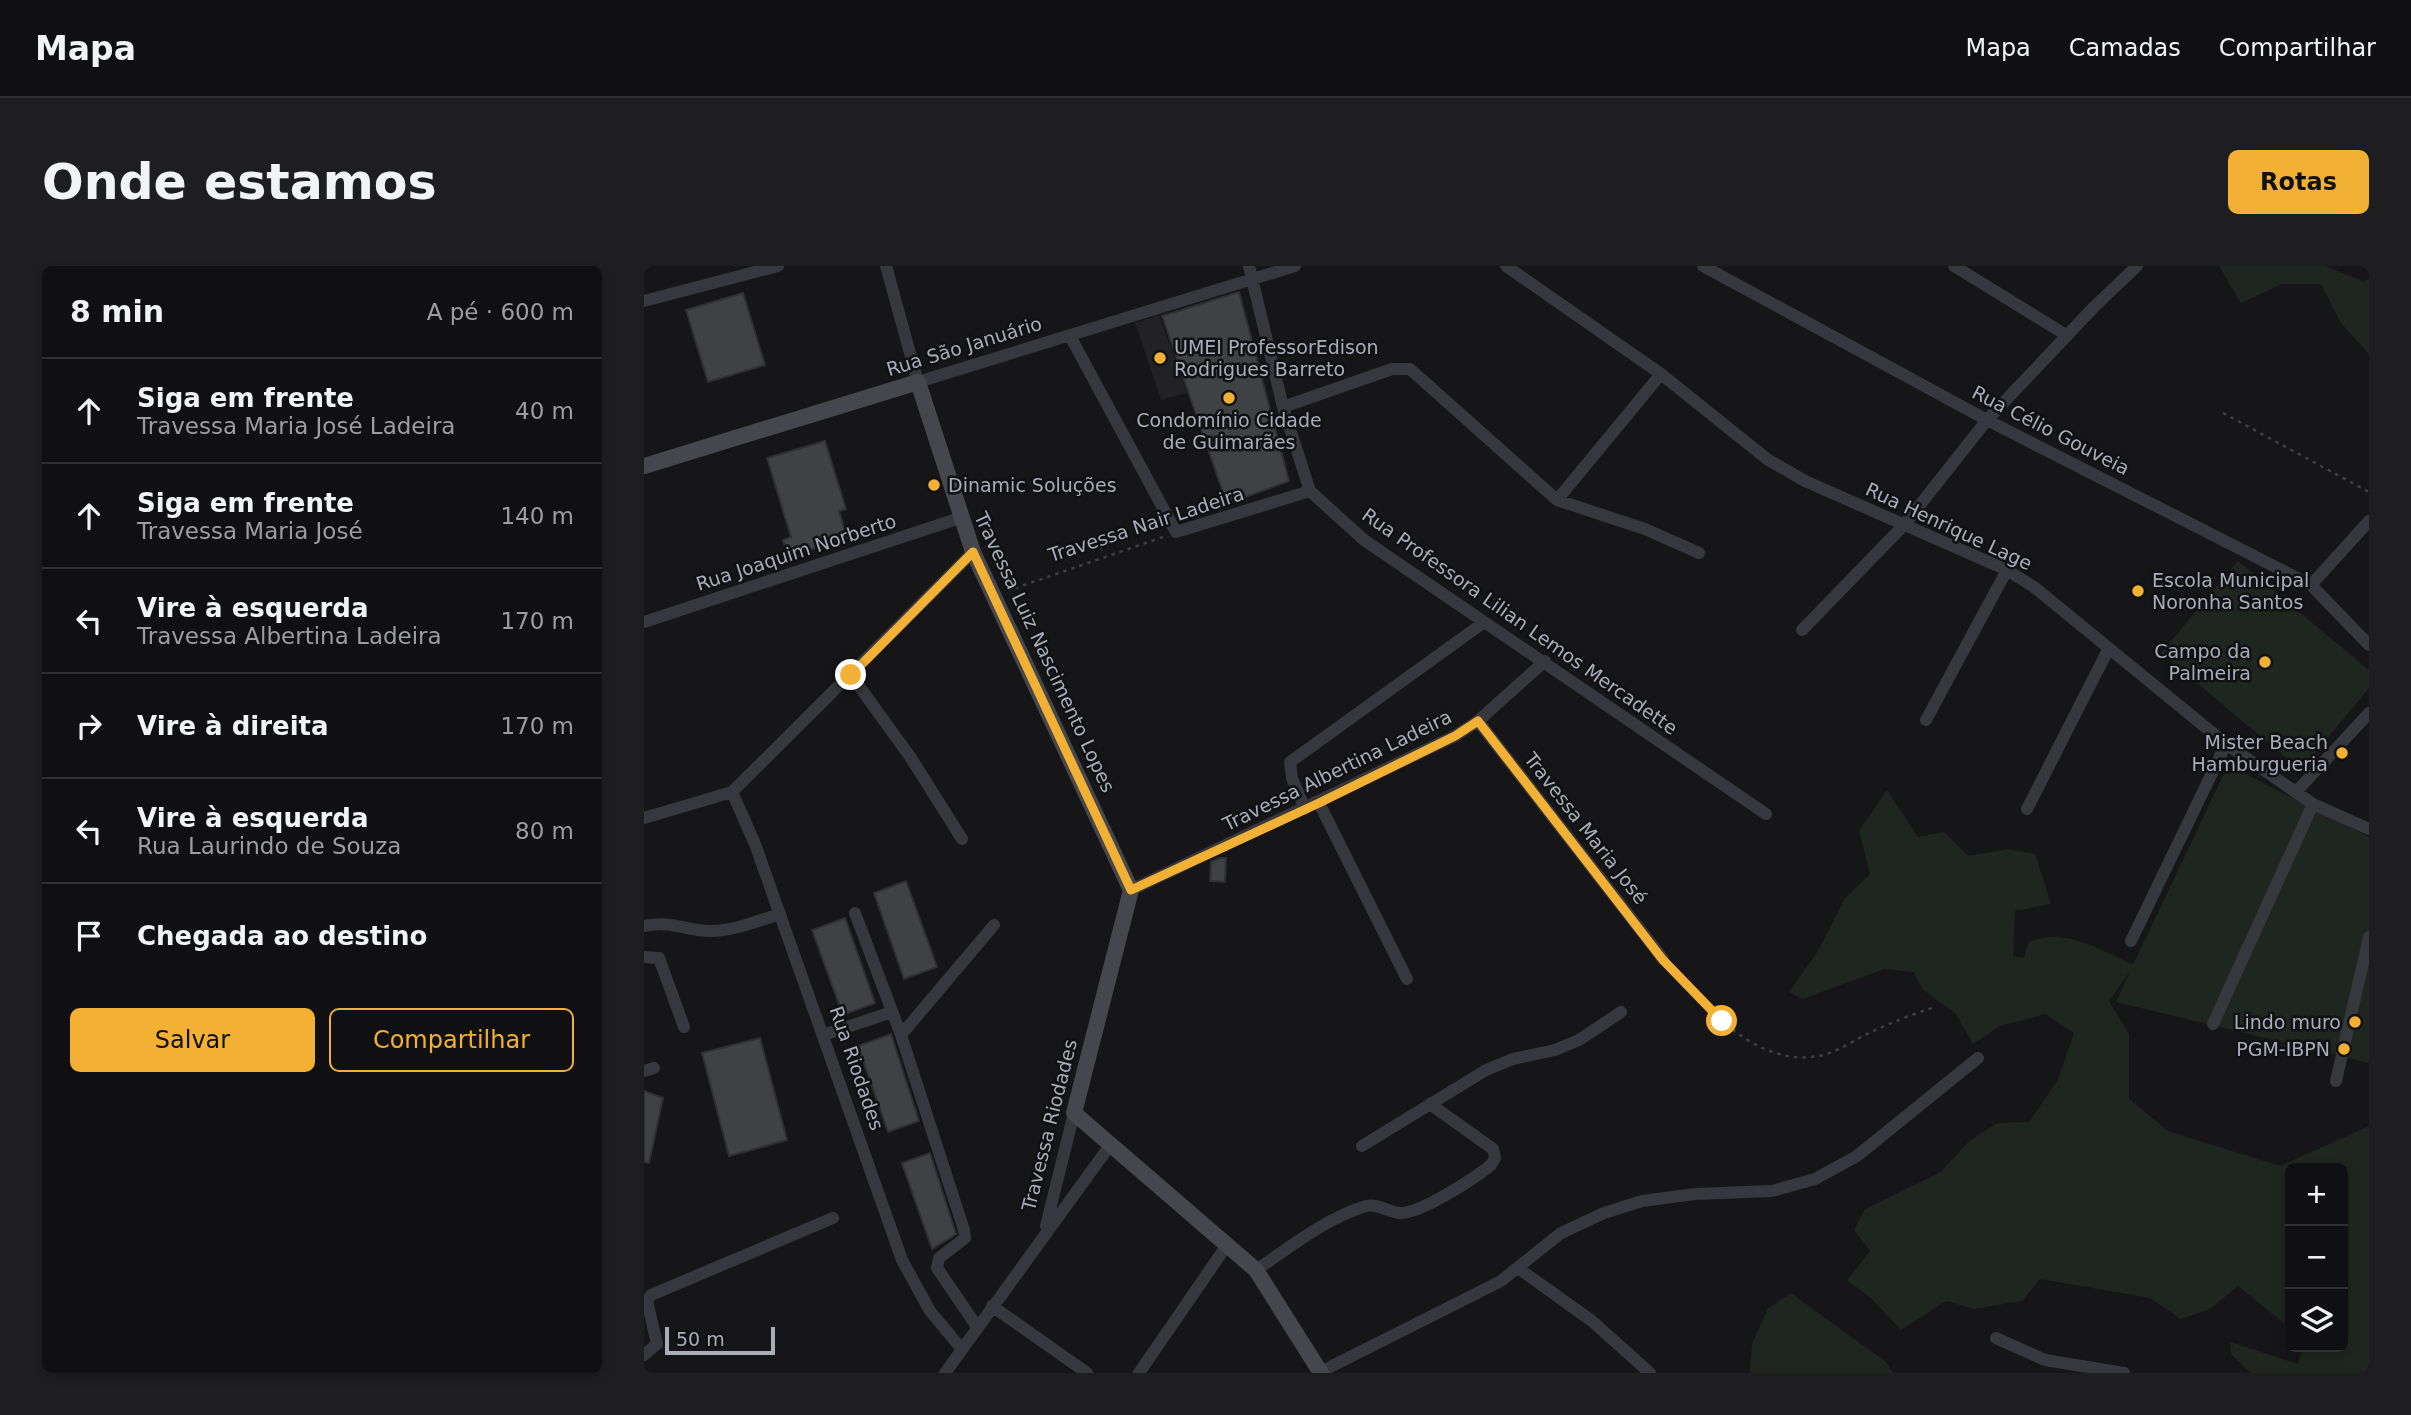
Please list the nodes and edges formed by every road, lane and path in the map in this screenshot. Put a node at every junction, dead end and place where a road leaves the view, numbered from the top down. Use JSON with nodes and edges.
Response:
{"nodes":[{"id":1,"x":778,"y":266,"type":"edge"},
{"id":2,"x":886,"y":266,"type":"edge"},
{"id":3,"x":1295,"y":266,"type":"edge"},
{"id":4,"x":1506,"y":266,"type":"edge"},
{"id":5,"x":1703,"y":266,"type":"edge"},
{"id":6,"x":1954,"y":266,"type":"edge"},
{"id":7,"x":2137,"y":266,"type":"edge"},
{"id":8,"x":1250,"y":273,"type":"edge"},
{"id":9,"x":644,"y":301,"type":"edge"},
{"id":10,"x":2066,"y":335,"type":"junction"},
{"id":11,"x":1070,"y":336,"type":"junction"},
{"id":12,"x":1661,"y":374,"type":"junction"},
{"id":13,"x":918,"y":382,"type":"junction"},
{"id":14,"x":1283,"y":407,"type":"junction"},
{"id":15,"x":2223,"y":413,"type":"dead end"},
{"id":16,"x":1987,"y":420,"type":"junction"},
{"id":17,"x":644,"y":466,"type":"edge"},
{"id":18,"x":1310,"y":491,"type":"junction"},
{"id":19,"x":2369,"y":492,"type":"edge"},
{"id":20,"x":1558,"y":500,"type":"junction"},
{"id":21,"x":960,"y":518,"type":"junction"},
{"id":22,"x":2369,"y":521,"type":"edge"},
{"id":23,"x":1904,"y":525,"type":"junction"},
{"id":24,"x":1176,"y":532,"type":"junction"},
{"id":25,"x":973,"y":552,"type":"junction"},
{"id":26,"x":1699,"y":553,"type":"dead end"},
{"id":27,"x":2007,"y":570,"type":"junction"},
{"id":28,"x":2311,"y":585,"type":"junction"},
{"id":29,"x":994,"y":596,"type":"junction"},
{"id":30,"x":644,"y":622,"type":"edge"},
{"id":31,"x":1483,"y":623,"type":"junction"},
{"id":32,"x":1802,"y":630,"type":"dead end"},
{"id":33,"x":2369,"y":645,"type":"edge"},
{"id":34,"x":2109,"y":648,"type":"junction"},
{"id":35,"x":1545,"y":661,"type":"junction"},
{"id":36,"x":851,"y":675,"type":"junction"},
{"id":37,"x":2369,"y":713,"type":"edge"},
{"id":38,"x":1926,"y":720,"type":"dead end"},
{"id":39,"x":1478,"y":721,"type":"junction"},
{"id":40,"x":2226,"y":744,"type":"junction"},
{"id":41,"x":733,"y":792,"type":"junction"},
{"id":42,"x":2296,"y":792,"type":"junction"},
{"id":43,"x":1319,"y":803,"type":"junction"},
{"id":44,"x":2313,"y":804,"type":"junction"},
{"id":45,"x":2027,"y":809,"type":"dead end"},
{"id":46,"x":1305,"y":810,"type":"junction"},
{"id":47,"x":1766,"y":814,"type":"dead end"},
{"id":48,"x":644,"y":818,"type":"edge"},
{"id":49,"x":2369,"y":829,"type":"edge"},
{"id":50,"x":962,"y":839,"type":"dead end"},
{"id":51,"x":1131,"y":890,"type":"junction"},
{"id":52,"x":855,"y":913,"type":"dead end"},
{"id":53,"x":780,"y":914,"type":"junction"},
{"id":54,"x":994,"y":925,"type":"dead end"},
{"id":55,"x":644,"y":926,"type":"edge"},
{"id":56,"x":2369,"y":937,"type":"edge"},
{"id":57,"x":2131,"y":941,"type":"dead end"},
{"id":58,"x":644,"y":957,"type":"edge"},
{"id":59,"x":1663,"y":960,"type":"joint"},
{"id":60,"x":1407,"y":979,"type":"dead end"},
{"id":61,"x":1932,"y":1008,"type":"dead end"},
{"id":62,"x":1621,"y":1012,"type":"dead end"},
{"id":63,"x":892,"y":1013,"type":"junction"},
{"id":64,"x":2214,"y":1024,"type":"dead end"},
{"id":65,"x":684,"y":1027,"type":"dead end"},
{"id":66,"x":824,"y":1035,"type":"junction"},
{"id":67,"x":901,"y":1035,"type":"junction"},
{"id":68,"x":1978,"y":1058,"type":"dead end"},
{"id":69,"x":2336,"y":1081,"type":"dead end"},
{"id":70,"x":1430,"y":1104,"type":"junction"},
{"id":71,"x":1074,"y":1113,"type":"junction"},
{"id":72,"x":1111,"y":1144,"type":"junction"},
{"id":73,"x":1362,"y":1146,"type":"dead end"},
{"id":74,"x":833,"y":1218,"type":"dead end"},
{"id":75,"x":1044,"y":1233,"type":"junction"},
{"id":76,"x":1227,"y":1245,"type":"junction"},
{"id":77,"x":1518,"y":1268,"type":"junction"},
{"id":78,"x":1256,"y":1270,"type":"junction"},
{"id":79,"x":992,"y":1306,"type":"junction"},
{"id":80,"x":978,"y":1328,"type":"junction"},
{"id":81,"x":1996,"y":1338,"type":"dead end"},
{"id":82,"x":961,"y":1348,"type":"junction"},
{"id":83,"x":644,"y":1355,"type":"edge"},
{"id":84,"x":1320,"y":1372,"type":"edge"},
{"id":85,"x":945,"y":1373,"type":"edge"},
{"id":86,"x":1087,"y":1373,"type":"edge"},
{"id":87,"x":1139,"y":1373,"type":"edge"},
{"id":88,"x":1650,"y":1373,"type":"edge"},
{"id":89,"x":2124,"y":1373,"type":"edge"}],
"edges":[{"from":1,"to":9,"type":"street"},
{"from":2,"to":13,"type":"street","name":"Travessa Luiz Nascimento Lopes"},
{"from":3,"to":8,"type":"street","name":"Rua São Januário"},
{"from":4,"to":12,"type":"street","name":"Rua Henrique Lage"},
{"from":5,"to":16,"type":"street","name":"Rua Célio Gouveia"},
{"from":6,"to":10,"type":"street"},
{"from":7,"to":10,"type":"street"},
{"from":8,"to":11,"type":"street","name":"Rua São Januário"},
{"from":8,"to":14,"type":"street","name":"Rua Professora Lilian Lemos Mercadette"},
{"from":10,"to":16,"type":"street"},
{"from":11,"to":13,"type":"street","name":"Rua São Januário"},
{"from":11,"to":24,"type":"street"},
{"from":12,"to":20,"type":"street"},
{"from":12,"to":23,"type":"street","name":"Rua Henrique Lage"},
{"from":13,"to":17,"type":"street","name":"Rua São Januário"},
{"from":13,"to":21,"type":"street","name":"Travessa Luiz Nascimento Lopes"},
{"from":14,"to":18,"type":"street","name":"Rua Professora Lilian Lemos Mercadette"},
{"from":14,"to":20,"type":"street"},
{"from":15,"to":19,"type":"path"},
{"from":16,"to":23,"type":"street"},
{"from":16,"to":28,"type":"street","name":"Rua Célio Gouveia"},
{"from":18,"to":24,"type":"street","name":"Travessa Nair Ladeira"},
{"from":18,"to":31,"type":"street","name":"Rua Professora Lilian Lemos Mercadette"},
{"from":20,"to":26,"type":"street"},
{"from":21,"to":25,"type":"street","name":"Travessa Luiz Nascimento Lopes"},
{"from":21,"to":30,"type":"street","name":"Rua Joaquim Norberto"},
{"from":22,"to":28,"type":"street"},
{"from":23,"to":27,"type":"street","name":"Rua Henrique Lage"},
{"from":23,"to":32,"type":"street"},
{"from":24,"to":29,"type":"path","name":"Travessa Nair Ladeira"},
{"from":25,"to":29,"type":"street","name":"Travessa Luiz Nascimento Lopes"},
{"from":25,"to":36,"type":"street"},
{"from":27,"to":34,"type":"street","name":"Rua Henrique Lage"},
{"from":27,"to":38,"type":"street"},
{"from":28,"to":33,"type":"street","name":"Rua Célio Gouveia"},
{"from":29,"to":51,"type":"street","name":"Travessa Luiz Nascimento Lopes"},
{"from":31,"to":35,"type":"street","name":"Rua Professora Lilian Lemos Mercadette"},
{"from":31,"to":46,"type":"street"},
{"from":34,"to":40,"type":"street","name":"Rua Henrique Lage"},
{"from":34,"to":45,"type":"street"},
{"from":35,"to":39,"type":"street","name":"Travessa Albertina Ladeira"},
{"from":35,"to":47,"type":"street","name":"Rua Professora Lilian Lemos Mercadette"},
{"from":36,"to":41,"type":"street"},
{"from":36,"to":50,"type":"street"},
{"from":37,"to":42,"type":"street"},
{"from":39,"to":43,"type":"street","name":"Travessa Albertina Ladeira"},
{"from":39,"to":59,"type":"street","name":"Travessa Maria José"},
{"from":40,"to":42,"type":"street","name":"Rua Henrique Lage"},
{"from":40,"to":57,"type":"street"},
{"from":41,"to":48,"type":"street"},
{"from":41,"to":53,"type":"street","name":"Rua Riodades"},
{"from":42,"to":44,"type":"street","name":"Rua Henrique Lage"},
{"from":43,"to":46,"type":"street","name":"Travessa Albertina Ladeira"},
{"from":43,"to":60,"type":"street"},
{"from":44,"to":49,"type":"street","name":"Rua Henrique Lage"},
{"from":44,"to":64,"type":"street"},
{"from":46,"to":51,"type":"street","name":"Travessa Albertina Ladeira"},
{"from":51,"to":71,"type":"street","name":"Travessa Riodades"},
{"from":52,"to":63,"type":"street"},
{"from":53,"to":55,"type":"street"},
{"from":53,"to":66,"type":"street","name":"Rua Riodades"},
{"from":54,"to":67,"type":"street"},
{"from":56,"to":69,"type":"street"},
{"from":58,"to":65,"type":"street"},
{"from":59,"to":61,"type":"path"},
{"from":62,"to":70,"type":"street"},
{"from":63,"to":66,"type":"street"},
{"from":63,"to":67,"type":"street"},
{"from":66,"to":82,"type":"street","name":"Rua Riodades"},
{"from":67,"to":80,"type":"street"},
{"from":68,"to":77,"type":"street"},
{"from":70,"to":73,"type":"street"},
{"from":70,"to":78,"type":"street"},
{"from":71,"to":72,"type":"street"},
{"from":71,"to":75,"type":"street","name":"Travessa Riodades"},
{"from":72,"to":75,"type":"street"},
{"from":72,"to":76,"type":"street"},
{"from":74,"to":83,"type":"street"},
{"from":75,"to":79,"type":"street","name":"Travessa Riodades"},
{"from":76,"to":78,"type":"street"},
{"from":76,"to":87,"type":"street"},
{"from":77,"to":84,"type":"street"},
{"from":77,"to":88,"type":"street"},
{"from":78,"to":84,"type":"street"},
{"from":79,"to":80,"type":"street","name":"Travessa Riodades"},
{"from":79,"to":86,"type":"street"},
{"from":80,"to":82,"type":"street","name":"Travessa Riodades"},
{"from":81,"to":89,"type":"street"},
{"from":82,"to":85,"type":"street","name":"Travessa Riodades"}]}
